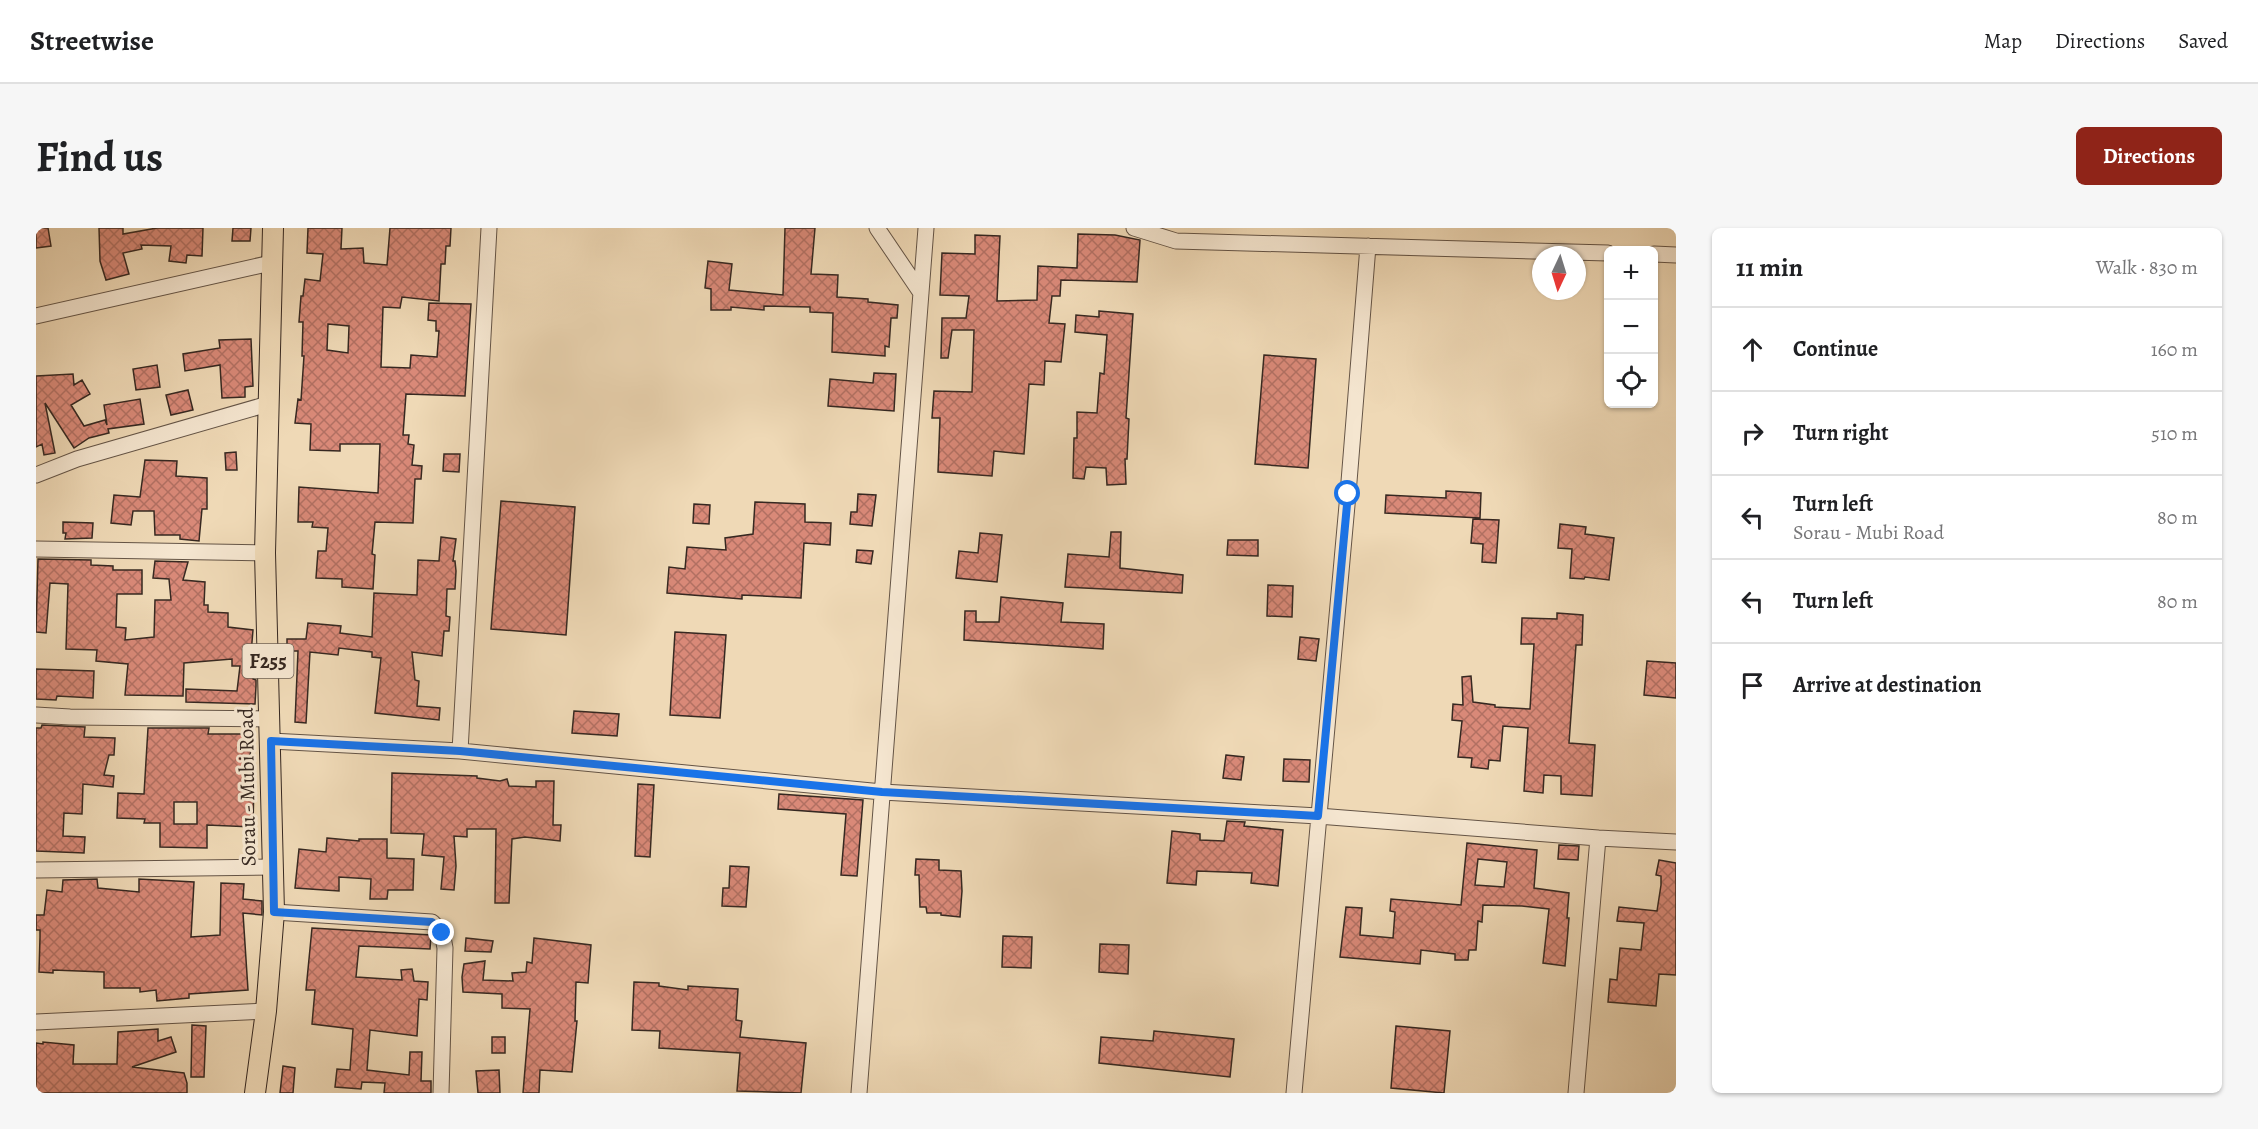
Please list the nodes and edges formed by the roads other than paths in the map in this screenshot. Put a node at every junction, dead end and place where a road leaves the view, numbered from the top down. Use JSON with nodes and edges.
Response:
{"nodes":[{"id":1,"x":273,"y":228,"type":"edge"},
{"id":2,"x":489,"y":228,"type":"edge"},
{"id":3,"x":877,"y":228,"type":"edge"},
{"id":4,"x":926,"y":228,"type":"edge"},
{"id":5,"x":1134,"y":228,"type":"edge"},
{"id":6,"x":1368,"y":246,"type":"junction"},
{"id":7,"x":1604,"y":253,"type":"edge"},
{"id":8,"x":1658,"y":254,"type":"edge"},
{"id":9,"x":1676,"y":255,"type":"edge"},
{"id":10,"x":271,"y":263,"type":"junction"},
{"id":11,"x":921,"y":293,"type":"junction"},
{"id":12,"x":36,"y":316,"type":"edge"},
{"id":13,"x":268,"y":404,"type":"junction"},
{"id":14,"x":36,"y":476,"type":"edge"},
{"id":15,"x":36,"y":549,"type":"edge"},
{"id":16,"x":265,"y":553,"type":"junction"},
{"id":17,"x":36,"y":715,"type":"edge"},
{"id":18,"x":270,"y":719,"type":"junction"},
{"id":19,"x":271,"y":741,"type":"junction"},
{"id":20,"x":460,"y":751,"type":"junction"},
{"id":21,"x":882,"y":792,"type":"junction"},
{"id":22,"x":1318,"y":816,"type":"junction"},
{"id":23,"x":1598,"y":838,"type":"junction"},
{"id":24,"x":1676,"y":842,"type":"edge"},
{"id":25,"x":273,"y":867,"type":"junction"},
{"id":26,"x":36,"y":870,"type":"edge"},
{"id":27,"x":274,"y":912,"type":"junction"},
{"id":28,"x":266,"y":1011,"type":"junction"},
{"id":29,"x":36,"y":1022,"type":"edge"},
{"id":30,"x":255,"y":1093,"type":"edge"},
{"id":31,"x":441,"y":1093,"type":"edge"},
{"id":32,"x":859,"y":1093,"type":"edge"},
{"id":33,"x":1294,"y":1093,"type":"edge"},
{"id":34,"x":1576,"y":1093,"type":"edge"}],
"edges":[{"from":1,"to":10,"type":"main road","name":"Sorau - Mubi Road","number":"F255"},
{"from":2,"to":20,"type":"street"},
{"from":3,"to":11,"type":"street"},
{"from":4,"to":11,"type":"street"},
{"from":5,"to":6,"type":"street"},
{"from":6,"to":7,"type":"street"},
{"from":6,"to":22,"type":"street"},
{"from":8,"to":9,"type":"street"},
{"from":10,"to":12,"type":"street"},
{"from":10,"to":13,"type":"main road","name":"Sorau - Mubi Road","number":"F255"},
{"from":11,"to":21,"type":"street"},
{"from":13,"to":14,"type":"street"},
{"from":13,"to":16,"type":"main road","name":"Sorau - Mubi Road","number":"F255"},
{"from":15,"to":16,"type":"street"},
{"from":16,"to":18,"type":"main road","name":"Sorau - Mubi Road","number":"F255"},
{"from":17,"to":18,"type":"street"},
{"from":18,"to":19,"type":"main road","name":"Sorau - Mubi Road","number":"F255"},
{"from":19,"to":20,"type":"street"},
{"from":19,"to":25,"type":"main road","name":"Sorau - Mubi Road","number":"F255"},
{"from":20,"to":21,"type":"street"},
{"from":21,"to":22,"type":"street"},
{"from":21,"to":32,"type":"street"},
{"from":22,"to":23,"type":"street"},
{"from":22,"to":33,"type":"street"},
{"from":23,"to":24,"type":"street"},
{"from":23,"to":34,"type":"street"},
{"from":25,"to":26,"type":"street"},
{"from":25,"to":27,"type":"main road","name":"Sorau - Mubi Road","number":"F255"},
{"from":27,"to":28,"type":"main road","name":"Sorau - Mubi Road","number":"F255"},
{"from":27,"to":31,"type":"street"},
{"from":28,"to":29,"type":"street"},
{"from":28,"to":30,"type":"main road","name":"Sorau - Mubi Road","number":"F255"}]}
